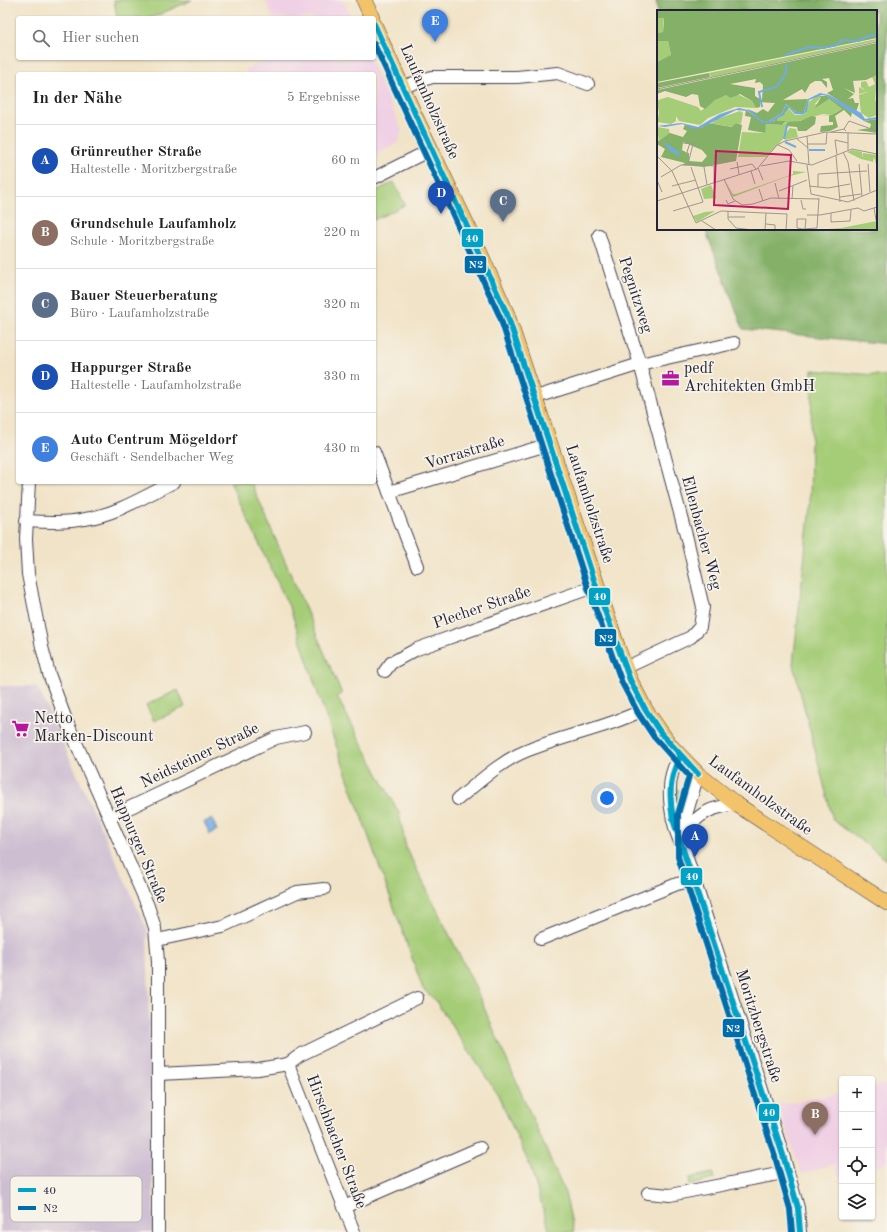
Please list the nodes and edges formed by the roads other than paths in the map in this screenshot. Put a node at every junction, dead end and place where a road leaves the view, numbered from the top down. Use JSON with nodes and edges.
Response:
{"nodes":[{"id":1,"x":364,"y":0,"type":"edge"},
{"id":2,"x":371,"y":16,"type":"edge"},
{"id":3,"x":376,"y":28,"type":"edge"},
{"id":4,"x":588,"y":84,"type":"dead end"},
{"id":5,"x":402,"y":87,"type":"junction"},
{"id":6,"x":430,"y":150,"type":"junction"},
{"id":7,"x":376,"y":177,"type":"edge"},
{"id":8,"x":599,"y":235,"type":"dead end"},
{"id":9,"x":734,"y":343,"type":"dead end"},
{"id":10,"x":640,"y":364,"type":"junction"},
{"id":11,"x":536,"y":397,"type":"junction"},
{"id":12,"x":550,"y":444,"type":"junction"},
{"id":13,"x":376,"y":457,"type":"edge"},
{"id":14,"x":29,"y":484,"type":"edge"},
{"id":15,"x":170,"y":484,"type":"edge"},
{"id":16,"x":389,"y":492,"type":"junction"},
{"id":17,"x":26,"y":521,"type":"junction"},
{"id":18,"x":417,"y":566,"type":"dead end"},
{"id":19,"x":596,"y":586,"type":"junction"},
{"id":20,"x":625,"y":668,"type":"junction"},
{"id":21,"x":385,"y":671,"type":"dead end"},
{"id":22,"x":644,"y":709,"type":"junction"},
{"id":23,"x":305,"y":732,"type":"dead end"},
{"id":24,"x":680,"y":757,"type":"junction"},
{"id":25,"x":698,"y":774,"type":"junction"},
{"id":26,"x":458,"y":799,"type":"dead end"},
{"id":27,"x":736,"y":804,"type":"junction"},
{"id":28,"x":110,"y":817,"type":"junction"},
{"id":29,"x":686,"y":832,"type":"junction"},
{"id":30,"x":686,"y":854,"type":"junction"},
{"id":31,"x":694,"y":880,"type":"junction"},
{"id":32,"x":324,"y":889,"type":"dead end"},
{"id":33,"x":887,"y":903,"type":"edge"},
{"id":34,"x":541,"y":939,"type":"dead end"},
{"id":35,"x":157,"y":940,"type":"junction"},
{"id":36,"x":417,"y":998,"type":"dead end"},
{"id":37,"x":288,"y":1064,"type":"junction"},
{"id":38,"x":159,"y":1074,"type":"junction"},
{"id":39,"x":480,"y":1148,"type":"dead end"},
{"id":40,"x":788,"y":1172,"type":"junction"},
{"id":41,"x":648,"y":1193,"type":"dead end"},
{"id":42,"x":344,"y":1207,"type":"junction"},
{"id":43,"x":158,"y":1232,"type":"edge"},
{"id":44,"x":354,"y":1232,"type":"edge"},
{"id":45,"x":800,"y":1232,"type":"edge"}],
"edges":[{"from":1,"to":2,"type":"main road"},
{"from":3,"to":5,"type":"main road","name":"Laufamholzstraße"},
{"from":4,"to":5,"type":"street"},
{"from":5,"to":6,"type":"main road","name":"Laufamholzstraße"},
{"from":6,"to":7,"type":"street"},
{"from":6,"to":11,"type":"main road","name":"Laufamholzstraße"},
{"from":8,"to":10,"type":"street","name":"Pegnitzweg"},
{"from":9,"to":10,"type":"street"},
{"from":10,"to":11,"type":"street"},
{"from":10,"to":20,"type":"street","name":"Ellenbacher Weg"},
{"from":11,"to":12,"type":"main road","name":"Laufamholzstraße"},
{"from":12,"to":16,"type":"street","name":"Vorrastraße"},
{"from":12,"to":19,"type":"main road","name":"Laufamholzstraße"},
{"from":13,"to":16,"type":"street"},
{"from":14,"to":17,"type":"street","name":"Happurger Straße"},
{"from":15,"to":17,"type":"street"},
{"from":16,"to":18,"type":"street"},
{"from":17,"to":28,"type":"street","name":"Happurger Straße"},
{"from":19,"to":20,"type":"main road","name":"Laufamholzstraße"},
{"from":19,"to":21,"type":"street","name":"Plecher Straße"},
{"from":20,"to":22,"type":"main road","name":"Laufamholzstraße"},
{"from":22,"to":24,"type":"main road","name":"Laufamholzstraße"},
{"from":22,"to":26,"type":"street"},
{"from":23,"to":28,"type":"street","name":"Neidsteiner Straße"},
{"from":24,"to":25,"type":"main road","name":"Laufamholzstraße"},
{"from":24,"to":30,"type":"street","name":"Moritzbergstraße"},
{"from":25,"to":27,"type":"main road","name":"Laufamholzstraße"},
{"from":25,"to":29,"type":"street","name":"Moritzbergstraße"},
{"from":27,"to":29,"type":"street"},
{"from":27,"to":33,"type":"main road","name":"Laufamholzstraße"},
{"from":28,"to":35,"type":"street","name":"Happurger Straße"},
{"from":29,"to":30,"type":"street","name":"Moritzbergstraße"},
{"from":30,"to":31,"type":"street","name":"Moritzbergstraße"},
{"from":31,"to":34,"type":"street"},
{"from":31,"to":40,"type":"street","name":"Moritzbergstraße"},
{"from":32,"to":35,"type":"street"},
{"from":35,"to":38,"type":"street","name":"Happurger Straße"},
{"from":36,"to":37,"type":"street"},
{"from":37,"to":38,"type":"street"},
{"from":37,"to":42,"type":"street","name":"Hirschbacher Straße"},
{"from":38,"to":43,"type":"street","name":"Happurger Straße"},
{"from":39,"to":42,"type":"street"},
{"from":40,"to":41,"type":"street"},
{"from":40,"to":45,"type":"street","name":"Moritzbergstraße"},
{"from":42,"to":44,"type":"street","name":"Hirschbacher Straße"}]}
